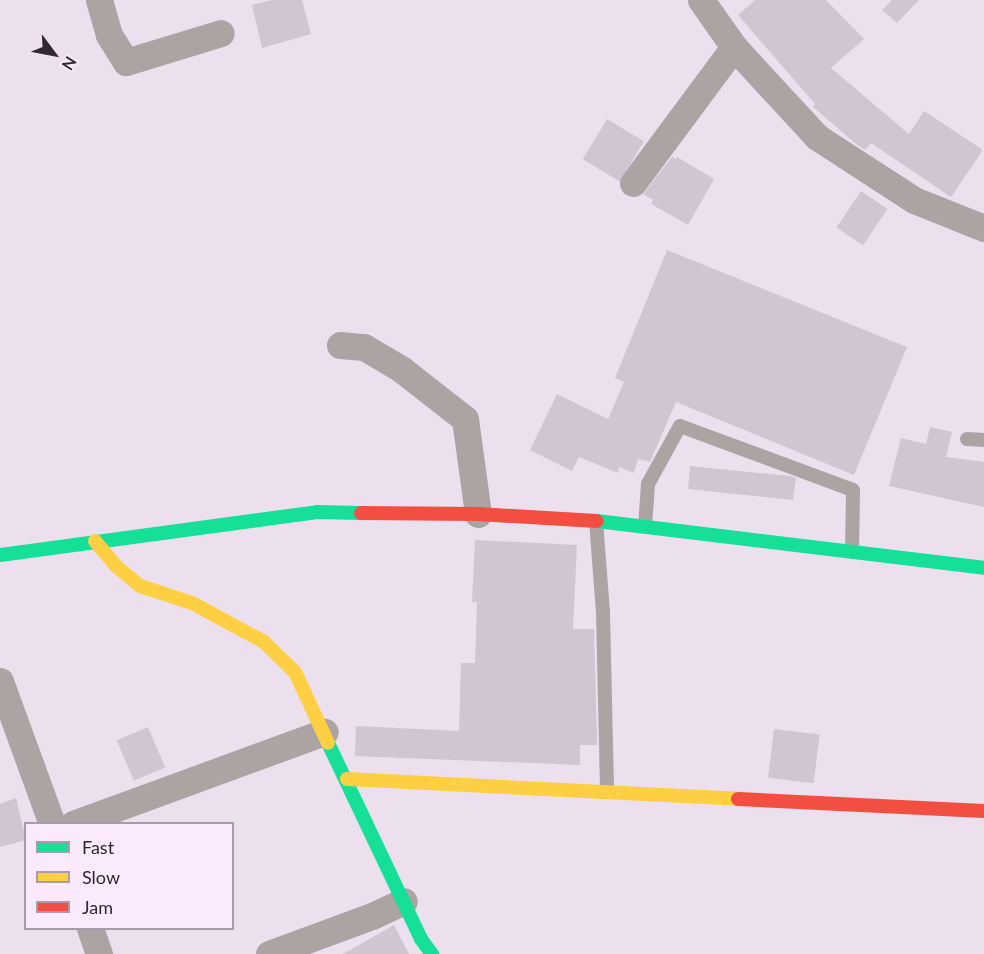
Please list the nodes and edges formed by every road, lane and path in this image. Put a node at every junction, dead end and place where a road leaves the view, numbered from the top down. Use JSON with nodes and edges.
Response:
{"nodes":[{"id":1,"x":99,"y":0,"type":"edge"},
{"id":2,"x":701,"y":0,"type":"edge"},
{"id":3,"x":221,"y":33,"type":"dead end"},
{"id":4,"x":734,"y":47,"type":"junction"},
{"id":5,"x":633,"y":183,"type":"dead end"},
{"id":6,"x":984,"y":228,"type":"edge"},
{"id":7,"x":340,"y":345,"type":"dead end"},
{"id":8,"x":968,"y":440,"type":"dead end"},
{"id":9,"x":984,"y":440,"type":"edge"},
{"id":10,"x":478,"y":514,"type":"junction"},
{"id":11,"x":596,"y":521,"type":"junction"},
{"id":12,"x":645,"y":527,"type":"junction"},
{"id":13,"x":95,"y":541,"type":"junction"},
{"id":14,"x":852,"y":552,"type":"junction"},
{"id":15,"x":0,"y":555,"type":"edge"},
{"id":16,"x":984,"y":568,"type":"edge"},
{"id":17,"x":0,"y":681,"type":"edge"},
{"id":18,"x":325,"y":732,"type":"junction"},
{"id":19,"x":347,"y":779,"type":"junction"},
{"id":20,"x":607,"y":790,"type":"junction"},
{"id":21,"x":984,"y":811,"type":"edge"},
{"id":22,"x":51,"y":822,"type":"edge"},
{"id":23,"x":78,"y":822,"type":"edge"},
{"id":24,"x":404,"y":901,"type":"junction"},
{"id":25,"x":91,"y":930,"type":"edge"},
{"id":26,"x":99,"y":954,"type":"edge"},
{"id":27,"x":270,"y":954,"type":"edge"},
{"id":28,"x":432,"y":954,"type":"edge"}],
"edges":[{"from":1,"to":3,"type":"street"},
{"from":2,"to":4,"type":"street"},
{"from":4,"to":5,"type":"street"},
{"from":4,"to":6,"type":"street"},
{"from":7,"to":10,"type":"street"},
{"from":8,"to":9,"type":"lane"},
{"from":10,"to":11,"type":"street"},
{"from":10,"to":13,"type":"street"},
{"from":11,"to":12,"type":"street"},
{"from":11,"to":20,"type":"lane"},
{"from":12,"to":14,"type":"street"},
{"from":12,"to":14,"type":"lane"},
{"from":13,"to":15,"type":"street"},
{"from":13,"to":18,"type":"street"},
{"from":14,"to":16,"type":"street"},
{"from":17,"to":22,"type":"street"},
{"from":18,"to":19,"type":"street"},
{"from":18,"to":23,"type":"street"},
{"from":19,"to":20,"type":"street"},
{"from":19,"to":24,"type":"street"},
{"from":20,"to":21,"type":"street"},
{"from":24,"to":27,"type":"street"},
{"from":24,"to":28,"type":"street"},
{"from":25,"to":26,"type":"street"}]}
